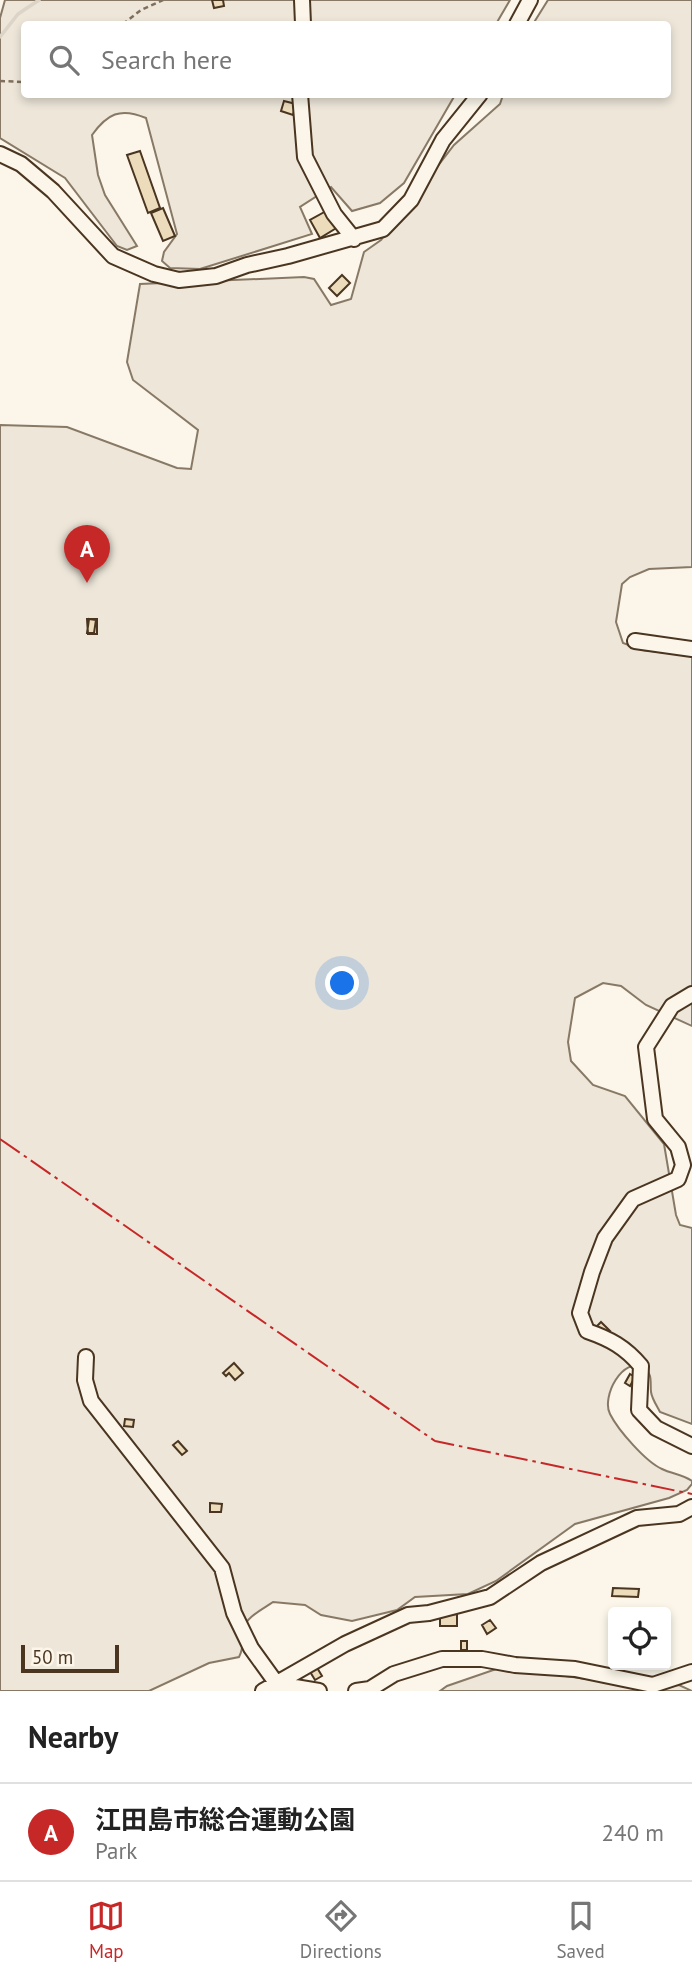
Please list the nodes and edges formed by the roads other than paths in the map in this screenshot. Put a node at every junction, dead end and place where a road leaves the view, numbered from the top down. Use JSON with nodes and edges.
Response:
{"nodes":[{"id":1,"x":302,"y":0,"type":"edge"},
{"id":2,"x":530,"y":0,"type":"edge"},
{"id":3,"x":303,"y":21,"type":"edge"},
{"id":4,"x":519,"y":21,"type":"edge"},
{"id":5,"x":300,"y":98,"type":"edge"},
{"id":6,"x":477,"y":98,"type":"edge"},
{"id":7,"x":0,"y":154,"type":"edge"},
{"id":8,"x":354,"y":239,"type":"junction"},
{"id":9,"x":635,"y":641,"type":"dead end"},
{"id":10,"x":692,"y":649,"type":"edge"},
{"id":11,"x":692,"y":994,"type":"edge"},
{"id":12,"x":86,"y":1357,"type":"dead end"},
{"id":13,"x":692,"y":1446,"type":"edge"},
{"id":14,"x":692,"y":1507,"type":"edge"},
{"id":15,"x":692,"y":1672,"type":"edge"},
{"id":16,"x":277,"y":1684,"type":"junction"},
{"id":17,"x":263,"y":1691,"type":"edge"},
{"id":18,"x":319,"y":1691,"type":"edge"},
{"id":19,"x":356,"y":1691,"type":"edge"}],
"edges":[{"from":1,"to":3,"type":"street"},
{"from":2,"to":4,"type":"street"},
{"from":5,"to":8,"type":"street"},
{"from":6,"to":8,"type":"street"},
{"from":7,"to":8,"type":"street"},
{"from":9,"to":10,"type":"street"},
{"from":11,"to":13,"type":"street"},
{"from":12,"to":16,"type":"street"},
{"from":14,"to":16,"type":"street"},
{"from":15,"to":19,"type":"street"},
{"from":16,"to":17,"type":"street"},
{"from":16,"to":18,"type":"street"}]}
